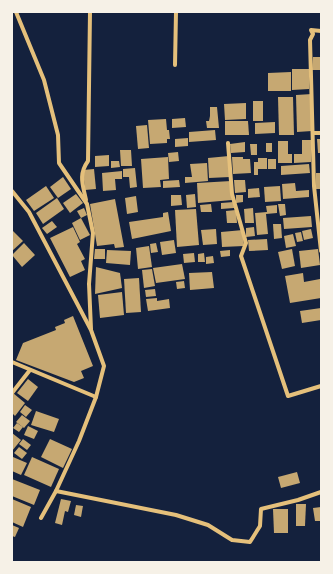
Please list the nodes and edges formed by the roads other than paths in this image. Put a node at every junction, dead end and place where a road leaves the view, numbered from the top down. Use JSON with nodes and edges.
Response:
{"nodes":[{"id":1,"x":16,"y":12,"type":"edge"},
{"id":2,"x":90,"y":12,"type":"edge"},
{"id":3,"x":176,"y":12,"type":"edge"},
{"id":4,"x":321,"y":31,"type":"edge"},
{"id":5,"x":175,"y":64,"type":"dead end"},
{"id":6,"x":314,"y":133,"type":"junction"},
{"id":7,"x":321,"y":133,"type":"edge"},
{"id":8,"x":228,"y":143,"type":"dead end"},
{"id":9,"x":12,"y":191,"type":"edge"},
{"id":10,"x":86,"y":204,"type":"junction"},
{"id":11,"x":321,"y":233,"type":"edge"},
{"id":12,"x":321,"y":251,"type":"edge"},
{"id":13,"x":92,"y":330,"type":"junction"},
{"id":14,"x":12,"y":362,"type":"edge"},
{"id":15,"x":30,"y":370,"type":"junction"},
{"id":16,"x":321,"y":386,"type":"edge"},
{"id":17,"x":12,"y":393,"type":"edge"},
{"id":18,"x":96,"y":397,"type":"junction"},
{"id":19,"x":56,"y":491,"type":"junction"},
{"id":20,"x":321,"y":492,"type":"edge"},
{"id":21,"x":41,"y":518,"type":"dead end"}],
"edges":[{"from":1,"to":10,"type":"street"},
{"from":2,"to":10,"type":"street"},
{"from":3,"to":5,"type":"street"},
{"from":4,"to":6,"type":"street"},
{"from":6,"to":7,"type":"street"},
{"from":6,"to":11,"type":"street"},
{"from":8,"to":16,"type":"street"},
{"from":9,"to":13,"type":"street"},
{"from":10,"to":13,"type":"street"},
{"from":11,"to":12,"type":"street"},
{"from":13,"to":18,"type":"street"},
{"from":14,"to":15,"type":"street"},
{"from":15,"to":17,"type":"street"},
{"from":15,"to":18,"type":"street"},
{"from":18,"to":19,"type":"street"},
{"from":19,"to":20,"type":"street"},
{"from":19,"to":21,"type":"street"}]}
